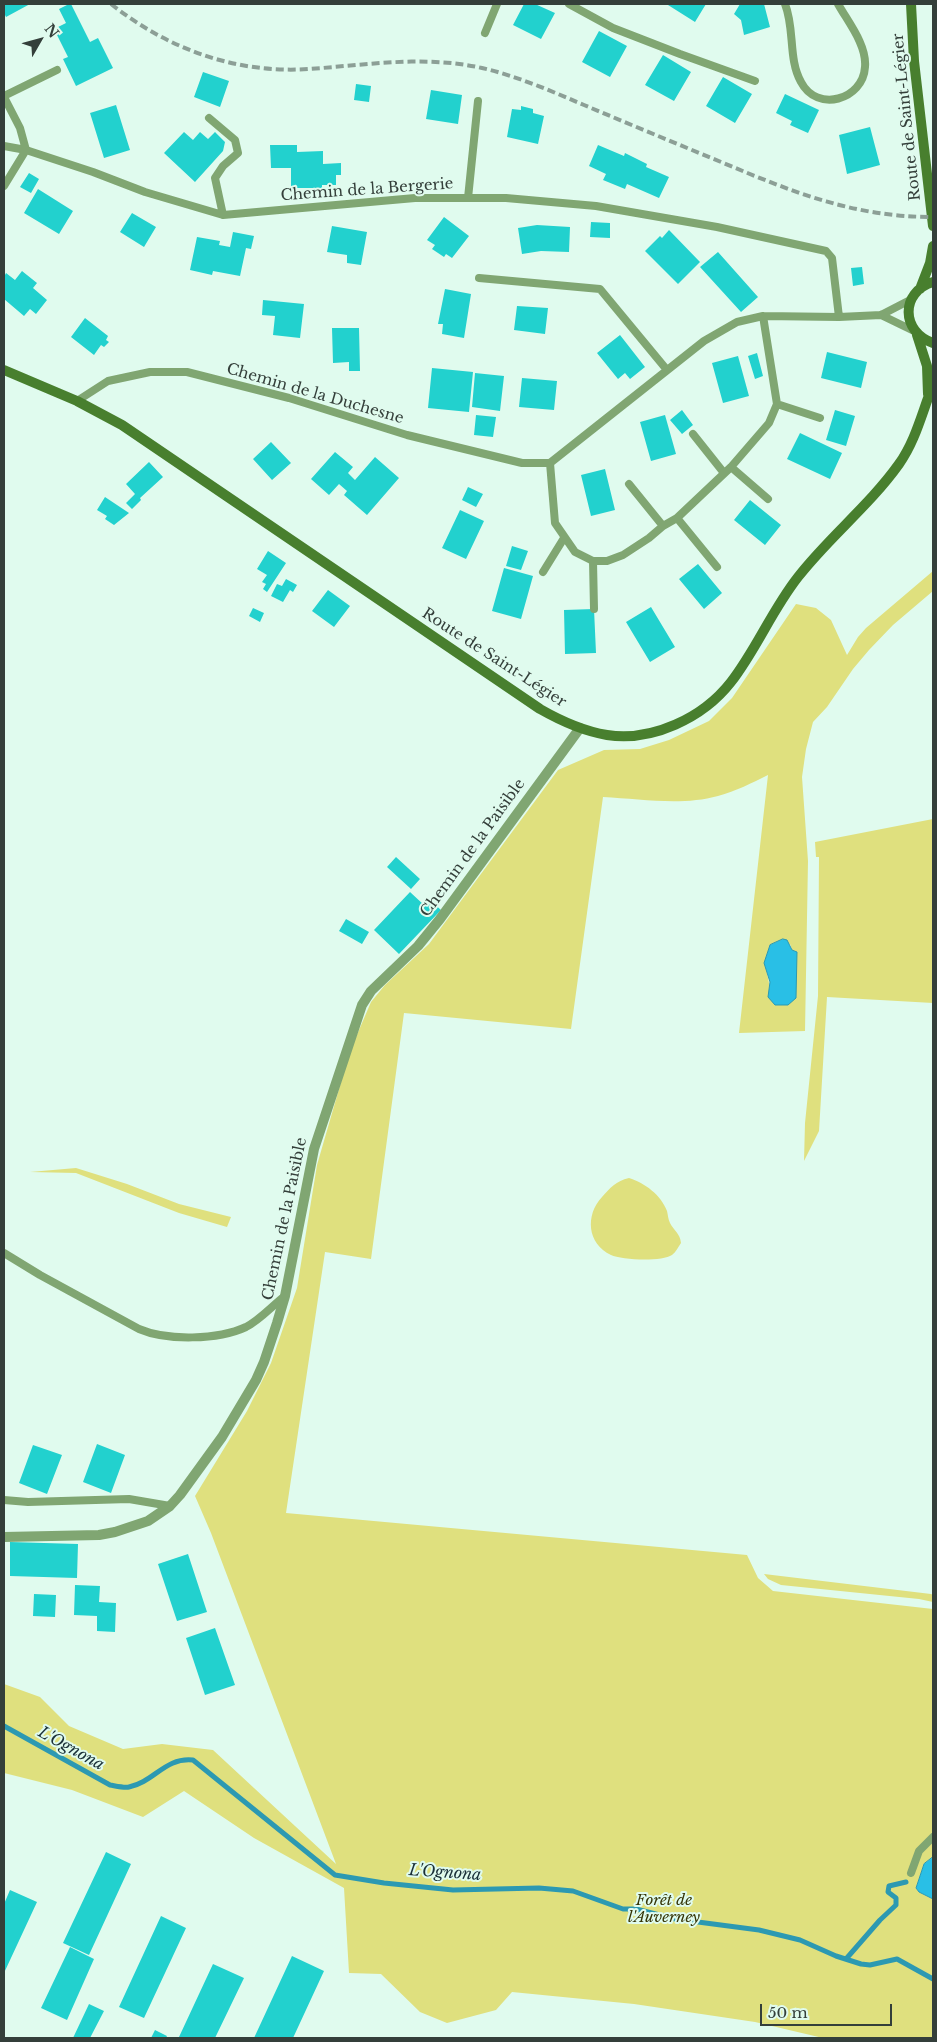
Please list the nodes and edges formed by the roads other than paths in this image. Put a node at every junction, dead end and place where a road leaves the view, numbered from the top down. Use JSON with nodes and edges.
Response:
{"nodes":[{"id":1,"x":497,"y":4,"type":"edge"},
{"id":2,"x":569,"y":4,"type":"edge"},
{"id":3,"x":786,"y":4,"type":"edge"},
{"id":4,"x":838,"y":4,"type":"edge"},
{"id":5,"x":912,"y":4,"type":"edge"},
{"id":6,"x":485,"y":33,"type":"dead end"},
{"id":7,"x":57,"y":70,"type":"dead end"},
{"id":8,"x":755,"y":81,"type":"dead end"},
{"id":9,"x":4,"y":97,"type":"edge"},
{"id":10,"x":478,"y":101,"type":"dead end"},
{"id":11,"x":209,"y":118,"type":"dead end"},
{"id":12,"x":4,"y":146,"type":"edge"},
{"id":13,"x":26,"y":150,"type":"junction"},
{"id":14,"x":4,"y":186,"type":"edge"},
{"id":15,"x":468,"y":198,"type":"junction"},
{"id":16,"x":222,"y":215,"type":"junction"},
{"id":17,"x":933,"y":226,"type":"edge"},
{"id":18,"x":933,"y":246,"type":"edge"},
{"id":19,"x":479,"y":278,"type":"dead end"},
{"id":20,"x":933,"y":282,"type":"edge"},
{"id":21,"x":920,"y":289,"type":"junction"},
{"id":22,"x":912,"y":299,"type":"junction"},
{"id":23,"x":880,"y":315,"type":"junction"},
{"id":24,"x":762,"y":316,"type":"junction"},
{"id":25,"x":839,"y":317,"type":"junction"},
{"id":26,"x":916,"y":333,"type":"junction"},
{"id":27,"x":933,"y":343,"type":"edge"},
{"id":28,"x":4,"y":370,"type":"edge"},
{"id":29,"x":667,"y":370,"type":"junction"},
{"id":30,"x":933,"y":384,"type":"edge"},
{"id":31,"x":928,"y":397,"type":"junction"},
{"id":32,"x":77,"y":401,"type":"junction"},
{"id":33,"x":778,"y":404,"type":"junction"},
{"id":34,"x":820,"y":418,"type":"dead end"},
{"id":35,"x":693,"y":434,"type":"dead end"},
{"id":36,"x":550,"y":462,"type":"junction"},
{"id":37,"x":731,"y":467,"type":"junction"},
{"id":38,"x":724,"y":473,"type":"junction"},
{"id":39,"x":629,"y":484,"type":"dead end"},
{"id":40,"x":768,"y":499,"type":"dead end"},
{"id":41,"x":677,"y":518,"type":"junction"},
{"id":42,"x":663,"y":526,"type":"junction"},
{"id":43,"x":564,"y":538,"type":"junction"},
{"id":44,"x":593,"y":561,"type":"junction"},
{"id":45,"x":717,"y":567,"type":"dead end"},
{"id":46,"x":544,"y":572,"type":"dead end"},
{"id":47,"x":594,"y":610,"type":"dead end"},
{"id":48,"x":580,"y":728,"type":"junction"},
{"id":49,"x":4,"y":1253,"type":"edge"},
{"id":50,"x":285,"y":1296,"type":"junction"},
{"id":51,"x":4,"y":1500,"type":"edge"},
{"id":52,"x":170,"y":1506,"type":"junction"},
{"id":53,"x":4,"y":1537,"type":"edge"},
{"id":54,"x":933,"y":1837,"type":"edge"},
{"id":55,"x":911,"y":1873,"type":"dead end"}],
"edges":[{"from":1,"to":6,"type":"lane"},
{"from":2,"to":8,"type":"lane"},
{"from":3,"to":4,"type":"lane"},
{"from":5,"to":17,"type":"main road","name":"Route de Saint-Légier"},
{"from":7,"to":9,"type":"lane"},
{"from":9,"to":13,"type":"lane"},
{"from":10,"to":15,"type":"lane"},
{"from":11,"to":16,"type":"lane"},
{"from":12,"to":13,"type":"lane","name":"Chemin de la Bergerie"},
{"from":13,"to":14,"type":"lane"},
{"from":13,"to":16,"type":"lane","name":"Chemin de la Bergerie"},
{"from":15,"to":16,"type":"lane","name":"Chemin de la Bergerie"},
{"from":15,"to":25,"type":"lane","name":"Chemin de la Bergerie"},
{"from":18,"to":21,"type":"main road"},
{"from":19,"to":29,"type":"lane"},
{"from":20,"to":21,"type":"main road"},
{"from":21,"to":22,"type":"main road"},
{"from":22,"to":23,"type":"lane"},
{"from":22,"to":26,"type":"main road","name":"Route de Saint-Légier"},
{"from":23,"to":25,"type":"lane"},
{"from":23,"to":26,"type":"lane"},
{"from":24,"to":25,"type":"lane"},
{"from":24,"to":29,"type":"lane"},
{"from":24,"to":33,"type":"lane"},
{"from":26,"to":27,"type":"main road"},
{"from":26,"to":31,"type":"main road","name":"Route de Saint-Légier"},
{"from":28,"to":32,"type":"main road","name":"Route de Saint-Légier"},
{"from":29,"to":36,"type":"lane"},
{"from":30,"to":31,"type":"main road","name":"Route de Saint-Légier"},
{"from":31,"to":48,"type":"main road","name":"Route de Saint-Légier"},
{"from":32,"to":36,"type":"lane","name":"Chemin de la Duchesne"},
{"from":32,"to":48,"type":"main road","name":"Route de Saint-Légier"},
{"from":33,"to":34,"type":"lane"},
{"from":33,"to":37,"type":"lane"},
{"from":35,"to":38,"type":"lane"},
{"from":36,"to":43,"type":"lane"},
{"from":37,"to":38,"type":"lane"},
{"from":37,"to":40,"type":"lane"},
{"from":38,"to":41,"type":"lane"},
{"from":39,"to":42,"type":"lane"},
{"from":41,"to":42,"type":"lane"},
{"from":41,"to":45,"type":"lane"},
{"from":42,"to":44,"type":"lane"},
{"from":43,"to":44,"type":"lane"},
{"from":43,"to":46,"type":"lane"},
{"from":44,"to":47,"type":"lane"},
{"from":48,"to":50,"type":"street","name":"Chemin de la Paisible"},
{"from":49,"to":50,"type":"lane"},
{"from":50,"to":52,"type":"street","name":"Chemin de la Paisible"},
{"from":51,"to":52,"type":"lane"},
{"from":52,"to":53,"type":"street","name":"Chemin de la Paisible"},
{"from":54,"to":55,"type":"lane"}]}
